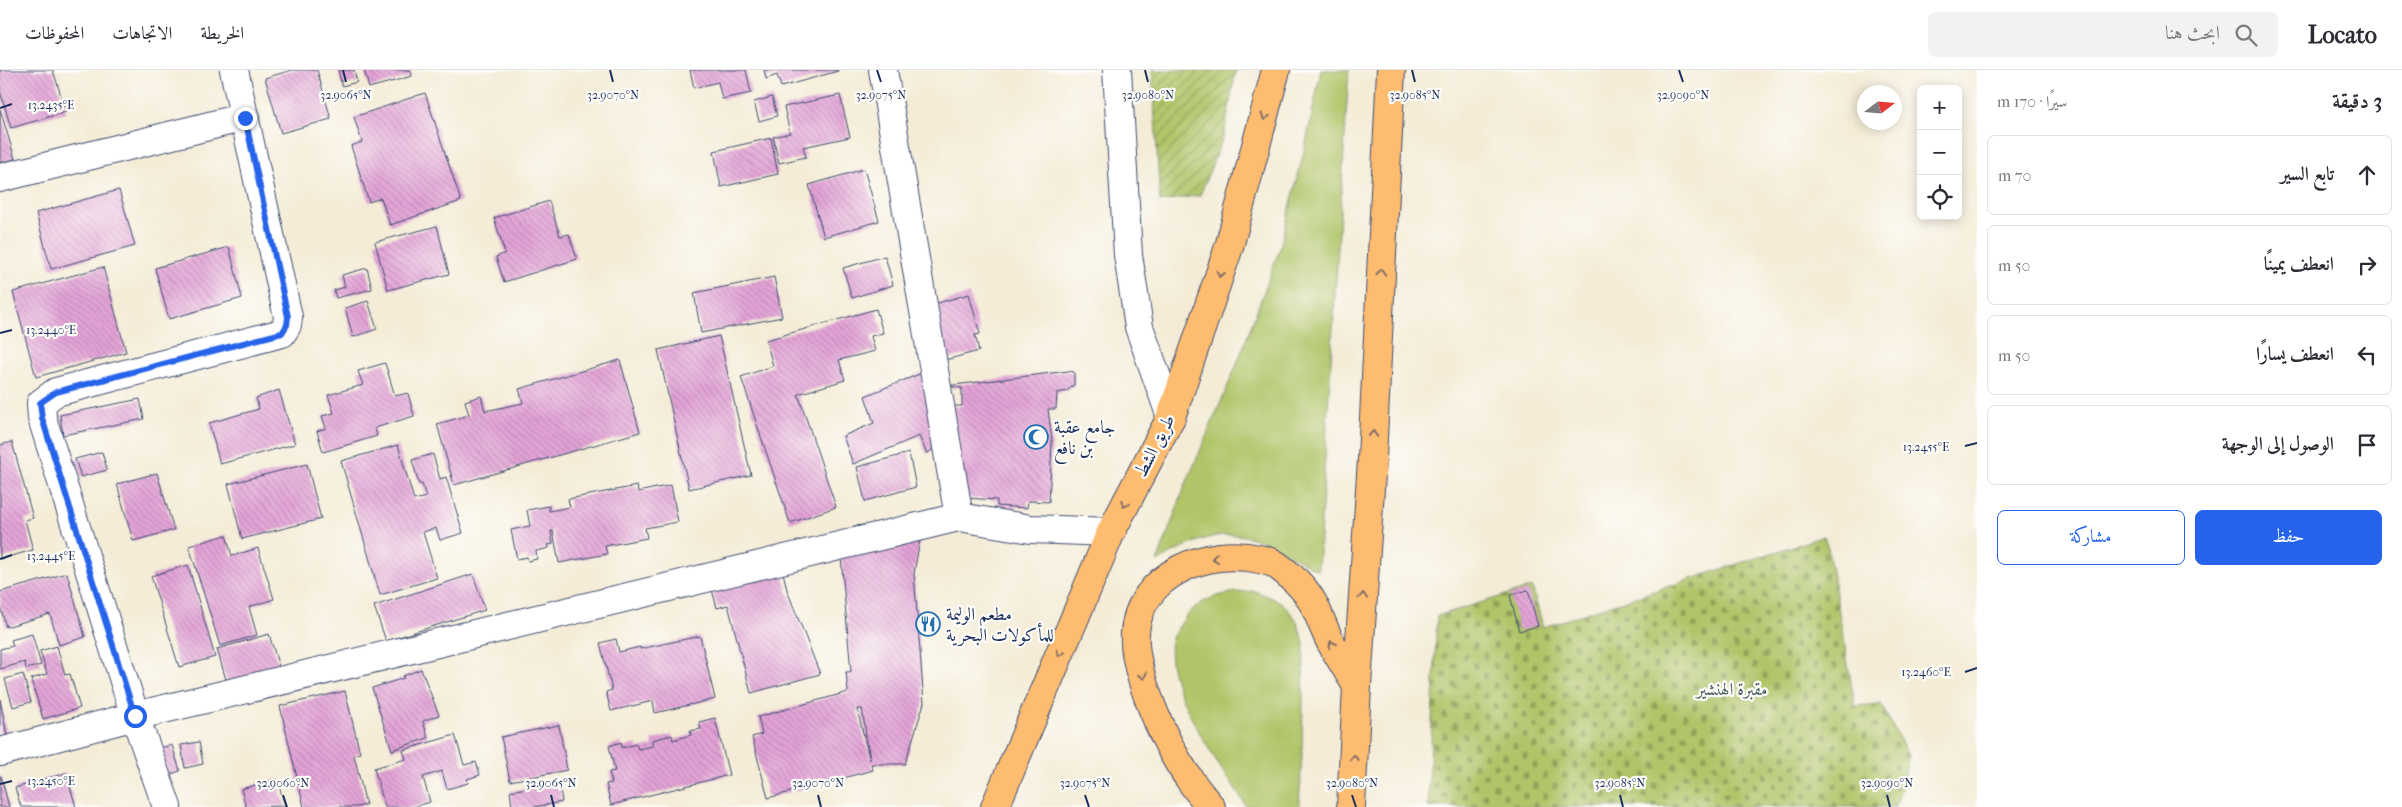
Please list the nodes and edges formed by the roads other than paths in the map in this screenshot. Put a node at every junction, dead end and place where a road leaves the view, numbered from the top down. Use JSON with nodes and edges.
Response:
{"nodes":[{"id":1,"x":234,"y":70,"type":"edge"},
{"id":2,"x":883,"y":70,"type":"edge"},
{"id":3,"x":1116,"y":70,"type":"edge"},
{"id":4,"x":1276,"y":70,"type":"edge"},
{"id":5,"x":1391,"y":70,"type":"edge"},
{"id":6,"x":245,"y":118,"type":"junction"},
{"id":7,"x":0,"y":178,"type":"edge"},
{"id":8,"x":1171,"y":417,"type":"junction"},
{"id":9,"x":959,"y":517,"type":"junction"},
{"id":10,"x":1111,"y":532,"type":"junction"},
{"id":11,"x":1357,"y":686,"type":"junction"},
{"id":12,"x":135,"y":716,"type":"junction"},
{"id":13,"x":0,"y":752,"type":"edge"},
{"id":14,"x":167,"y":807,"type":"edge"},
{"id":15,"x":995,"y":807,"type":"edge"},
{"id":16,"x":1211,"y":807,"type":"edge"},
{"id":17,"x":1352,"y":807,"type":"edge"}],
"edges":[{"from":1,"to":6,"type":"street"},
{"from":2,"to":9,"type":"street"},
{"from":3,"to":8,"type":"street"},
{"from":4,"to":8,"type":"highway","name":"طريق الشط","one_way":true},
{"from":11,"to":5,"type":"highway","one_way":true},
{"from":6,"to":7,"type":"street"},
{"from":6,"to":12,"type":"street"},
{"from":8,"to":10,"type":"highway","name":"طريق الشط","one_way":true},
{"from":9,"to":10,"type":"street"},
{"from":9,"to":12,"type":"street"},
{"from":10,"to":15,"type":"highway","name":"طريق الشط","one_way":true},
{"from":11,"to":16,"type":"highway","one_way":true},
{"from":17,"to":11,"type":"highway","one_way":true},
{"from":12,"to":13,"type":"street"},
{"from":12,"to":14,"type":"street"}]}
